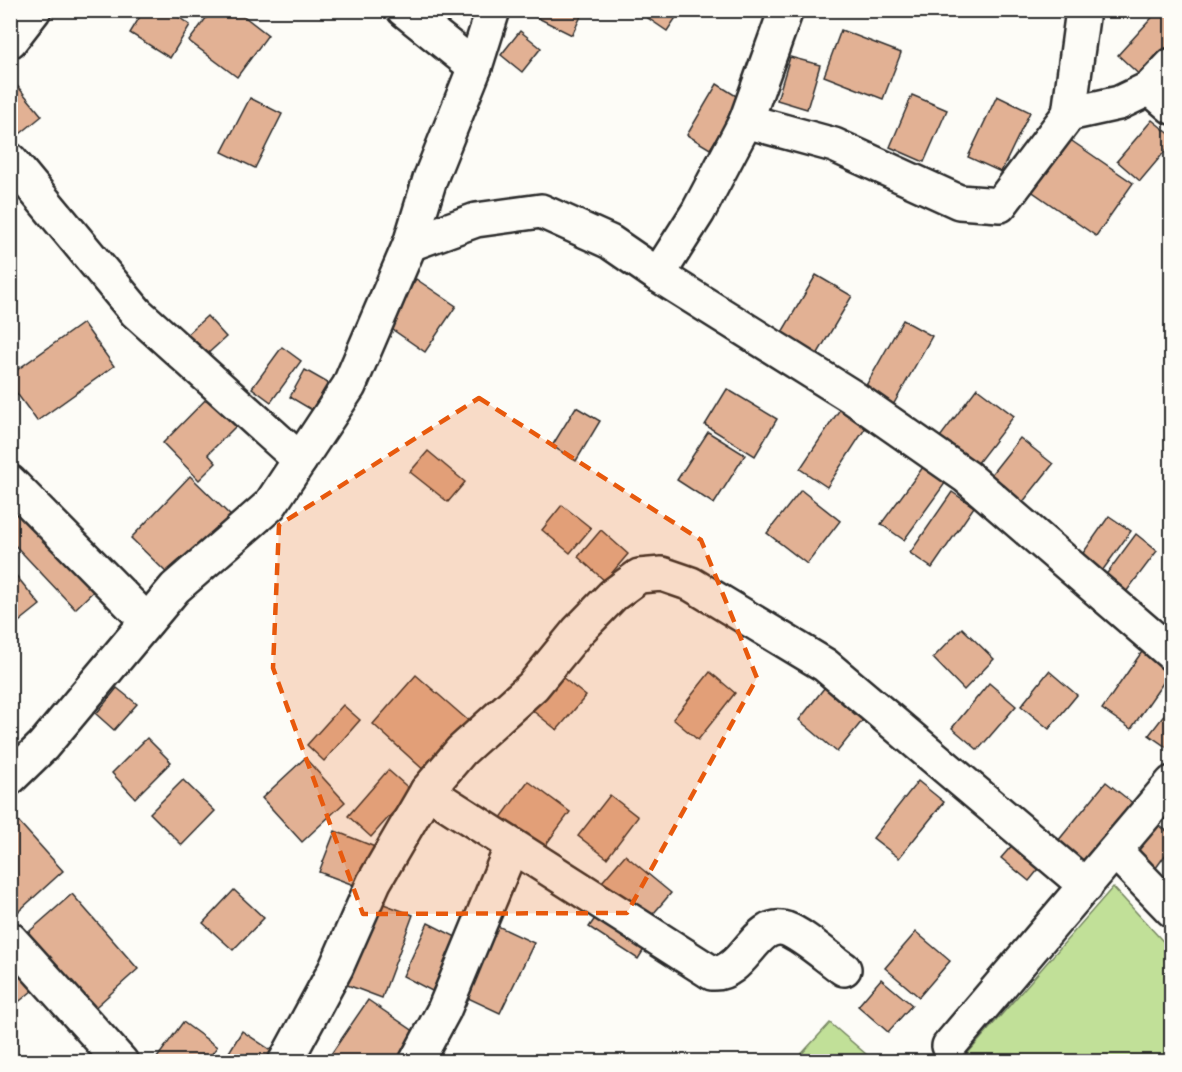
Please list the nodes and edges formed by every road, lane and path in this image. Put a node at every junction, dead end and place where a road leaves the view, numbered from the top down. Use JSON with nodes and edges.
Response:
{"nodes":[{"id":1,"x":34,"y":10,"type":"edge"},
{"id":2,"x":404,"y":10,"type":"edge"},
{"id":3,"x":494,"y":10,"type":"edge"},
{"id":4,"x":786,"y":10,"type":"edge"},
{"id":5,"x":1083,"y":10,"type":"edge"},
{"id":6,"x":10,"y":41,"type":"edge"},
{"id":7,"x":475,"y":67,"type":"junction"},
{"id":8,"x":1164,"y":87,"type":"edge"},
{"id":9,"x":1069,"y":114,"type":"junction"},
{"id":10,"x":746,"y":121,"type":"junction"},
{"id":11,"x":10,"y":160,"type":"edge"},
{"id":12,"x":410,"y":244,"type":"junction"},
{"id":13,"x":658,"y":275,"type":"junction"},
{"id":14,"x":300,"y":460,"type":"junction"},
{"id":15,"x":10,"y":482,"type":"edge"},
{"id":16,"x":147,"y":621,"type":"junction"},
{"id":17,"x":1172,"y":654,"type":"edge"},
{"id":18,"x":10,"y":778,"type":"edge"},
{"id":19,"x":1172,"y":783,"type":"edge"},
{"id":20,"x":427,"y":791,"type":"junction"},
{"id":21,"x":512,"y":846,"type":"junction"},
{"id":22,"x":1115,"y":851,"type":"junction"},
{"id":23,"x":1086,"y":886,"type":"junction"},
{"id":24,"x":1172,"y":909,"type":"edge"},
{"id":25,"x":10,"y":939,"type":"edge"},
{"id":26,"x":844,"y":969,"type":"dead end"},
{"id":27,"x":949,"y":1046,"type":"dead end"},
{"id":28,"x":121,"y":1062,"type":"edge"},
{"id":29,"x":285,"y":1062,"type":"edge"},
{"id":30,"x":416,"y":1062,"type":"edge"}],
"edges":[{"from":1,"to":6,"type":"street"},
{"from":2,"to":7,"type":"street"},
{"from":3,"to":7,"type":"street"},
{"from":4,"to":10,"type":"street"},
{"from":5,"to":9,"type":"street"},
{"from":7,"to":12,"type":"street"},
{"from":8,"to":9,"type":"street"},
{"from":9,"to":10,"type":"street"},
{"from":10,"to":13,"type":"street"},
{"from":11,"to":14,"type":"street"},
{"from":12,"to":13,"type":"street"},
{"from":12,"to":14,"type":"street"},
{"from":13,"to":17,"type":"street"},
{"from":14,"to":16,"type":"street"},
{"from":15,"to":16,"type":"street"},
{"from":16,"to":18,"type":"street"},
{"from":19,"to":22,"type":"street"},
{"from":20,"to":21,"type":"street"},
{"from":20,"to":23,"type":"street"},
{"from":20,"to":29,"type":"street"},
{"from":21,"to":26,"type":"street"},
{"from":21,"to":30,"type":"street"},
{"from":22,"to":23,"type":"street"},
{"from":22,"to":24,"type":"street"},
{"from":23,"to":27,"type":"street"},
{"from":25,"to":28,"type":"street"}]}
